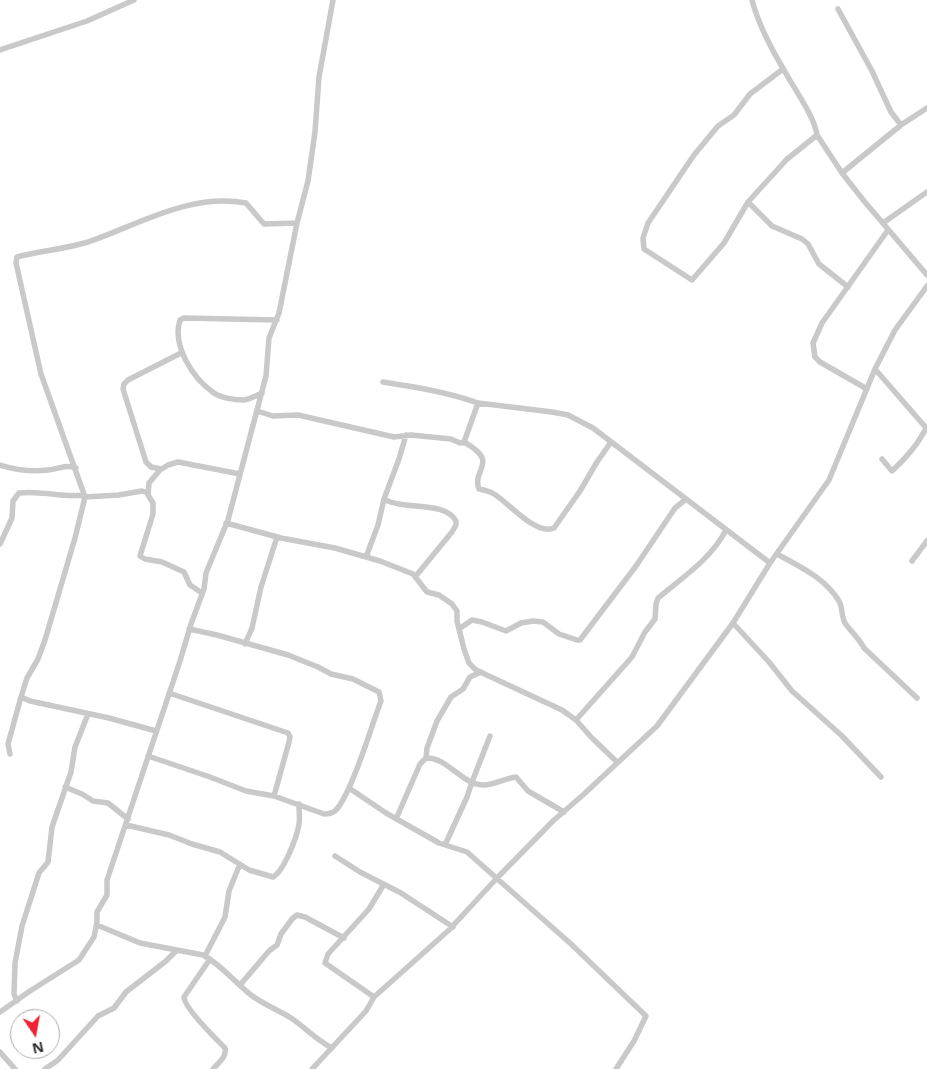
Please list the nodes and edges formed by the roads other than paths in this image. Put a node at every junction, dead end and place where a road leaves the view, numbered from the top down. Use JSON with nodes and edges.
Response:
{"nodes":[{"id":1,"x":134,"y":0,"type":"edge"},
{"id":2,"x":333,"y":0,"type":"edge"},
{"id":3,"x":752,"y":0,"type":"edge"},
{"id":4,"x":838,"y":9,"type":"dead end"},
{"id":5,"x":0,"y":50,"type":"edge"},
{"id":6,"x":783,"y":69,"type":"junction"},
{"id":7,"x":927,"y":108,"type":"edge"},
{"id":8,"x":901,"y":125,"type":"junction"},
{"id":9,"x":817,"y":135,"type":"junction"},
{"id":10,"x":842,"y":173,"type":"junction"},
{"id":11,"x":927,"y":192,"type":"edge"},
{"id":12,"x":748,"y":202,"type":"junction"},
{"id":13,"x":297,"y":223,"type":"junction"},
{"id":14,"x":882,"y":223,"type":"junction"},
{"id":15,"x":888,"y":230,"type":"junction"},
{"id":16,"x":927,"y":275,"type":"edge"},
{"id":17,"x":848,"y":286,"type":"junction"},
{"id":18,"x":927,"y":286,"type":"edge"},
{"id":19,"x":277,"y":320,"type":"junction"},
{"id":20,"x":181,"y":353,"type":"junction"},
{"id":21,"x":875,"y":369,"type":"junction"},
{"id":22,"x":383,"y":382,"type":"dead end"},
{"id":23,"x":867,"y":389,"type":"junction"},
{"id":24,"x":262,"y":393,"type":"junction"},
{"id":25,"x":478,"y":403,"type":"junction"},
{"id":26,"x":257,"y":411,"type":"junction"},
{"id":27,"x":927,"y":428,"type":"edge"},
{"id":28,"x":406,"y":435,"type":"junction"},
{"id":29,"x":464,"y":442,"type":"junction"},
{"id":30,"x":611,"y":442,"type":"junction"},
{"id":31,"x":882,"y":459,"type":"dead end"},
{"id":32,"x":0,"y":465,"type":"edge"},
{"id":33,"x":76,"y":468,"type":"junction"},
{"id":34,"x":161,"y":469,"type":"junction"},
{"id":35,"x":240,"y":474,"type":"junction"},
{"id":36,"x":148,"y":493,"type":"junction"},
{"id":37,"x":85,"y":496,"type":"junction"},
{"id":38,"x":384,"y":499,"type":"junction"},
{"id":39,"x":686,"y":499,"type":"junction"},
{"id":40,"x":226,"y":523,"type":"junction"},
{"id":41,"x":726,"y":530,"type":"junction"},
{"id":42,"x":277,"y":537,"type":"junction"},
{"id":43,"x":927,"y":541,"type":"edge"},
{"id":44,"x":0,"y":544,"type":"edge"},
{"id":45,"x":777,"y":554,"type":"junction"},
{"id":46,"x":366,"y":557,"type":"junction"},
{"id":47,"x":912,"y":561,"type":"dead end"},
{"id":48,"x":770,"y":563,"type":"junction"},
{"id":49,"x":415,"y":576,"type":"junction"},
{"id":50,"x":202,"y":593,"type":"junction"},
{"id":51,"x":733,"y":623,"type":"junction"},
{"id":52,"x":189,"y":629,"type":"junction"},
{"id":53,"x":459,"y":629,"type":"junction"},
{"id":54,"x":244,"y":644,"type":"junction"},
{"id":55,"x":481,"y":672,"type":"junction"},
{"id":56,"x":169,"y":693,"type":"junction"},
{"id":57,"x":22,"y":697,"type":"junction"},
{"id":58,"x":917,"y":698,"type":"dead end"},
{"id":59,"x":88,"y":714,"type":"junction"},
{"id":60,"x":576,"y":720,"type":"junction"},
{"id":61,"x":156,"y":731,"type":"junction"},
{"id":62,"x":490,"y":736,"type":"dead end"},
{"id":63,"x":10,"y":754,"type":"dead end"},
{"id":64,"x":148,"y":756,"type":"junction"},
{"id":65,"x":426,"y":758,"type":"junction"},
{"id":66,"x":617,"y":762,"type":"junction"},
{"id":67,"x":881,"y":777,"type":"dead end"},
{"id":68,"x":472,"y":782,"type":"junction"},
{"id":69,"x":65,"y":787,"type":"junction"},
{"id":70,"x":348,"y":788,"type":"junction"},
{"id":71,"x":274,"y":796,"type":"junction"},
{"id":72,"x":299,"y":804,"type":"junction"},
{"id":73,"x":564,"y":812,"type":"junction"},
{"id":74,"x":396,"y":819,"type":"junction"},
{"id":75,"x":127,"y":822,"type":"junction"},
{"id":76,"x":445,"y":845,"type":"junction"},
{"id":77,"x":335,"y":856,"type":"dead end"},
{"id":78,"x":240,"y":864,"type":"junction"},
{"id":79,"x":497,"y":878,"type":"junction"},
{"id":80,"x":384,"y":884,"type":"junction"},
{"id":81,"x":97,"y":924,"type":"junction"},
{"id":82,"x":453,"y":927,"type":"junction"},
{"id":83,"x":344,"y":938,"type":"junction"},
{"id":84,"x":176,"y":951,"type":"junction"},
{"id":85,"x":207,"y":958,"type":"junction"},
{"id":86,"x":240,"y":985,"type":"junction"},
{"id":87,"x":374,"y":997,"type":"junction"},
{"id":88,"x":17,"y":1001,"type":"junction"},
{"id":89,"x":0,"y":1012,"type":"edge"},
{"id":90,"x":332,"y":1048,"type":"junction"},
{"id":91,"x":0,"y":1052,"type":"edge"},
{"id":92,"x":16,"y":1069,"type":"edge"},
{"id":93,"x":45,"y":1069,"type":"edge"},
{"id":94,"x":213,"y":1069,"type":"edge"},
{"id":95,"x":312,"y":1069,"type":"edge"},
{"id":96,"x":616,"y":1069,"type":"edge"}],
"edges":[{"from":1,"to":5,"type":"street"},
{"from":2,"to":13,"type":"street"},
{"from":3,"to":6,"type":"street"},
{"from":4,"to":8,"type":"street"},
{"from":6,"to":9,"type":"street"},
{"from":6,"to":12,"type":"street"},
{"from":7,"to":8,"type":"street"},
{"from":8,"to":10,"type":"street"},
{"from":9,"to":10,"type":"street"},
{"from":9,"to":12,"type":"street"},
{"from":10,"to":14,"type":"street"},
{"from":11,"to":14,"type":"street"},
{"from":12,"to":17,"type":"street"},
{"from":13,"to":19,"type":"street"},
{"from":13,"to":33,"type":"street"},
{"from":14,"to":15,"type":"street"},
{"from":15,"to":16,"type":"street"},
{"from":15,"to":17,"type":"street"},
{"from":17,"to":23,"type":"street"},
{"from":18,"to":21,"type":"street"},
{"from":19,"to":20,"type":"street"},
{"from":19,"to":24,"type":"street"},
{"from":20,"to":24,"type":"street"},
{"from":20,"to":34,"type":"street"},
{"from":21,"to":23,"type":"street"},
{"from":21,"to":27,"type":"street"},
{"from":22,"to":25,"type":"street"},
{"from":23,"to":45,"type":"street"},
{"from":24,"to":26,"type":"street"},
{"from":25,"to":29,"type":"street"},
{"from":25,"to":30,"type":"street"},
{"from":26,"to":28,"type":"street"},
{"from":26,"to":35,"type":"street"},
{"from":27,"to":31,"type":"street"},
{"from":28,"to":29,"type":"street"},
{"from":28,"to":38,"type":"street"},
{"from":29,"to":30,"type":"street"},
{"from":30,"to":39,"type":"street"},
{"from":32,"to":33,"type":"street"},
{"from":33,"to":37,"type":"street"},
{"from":34,"to":35,"type":"street"},
{"from":34,"to":36,"type":"street"},
{"from":35,"to":40,"type":"street"},
{"from":36,"to":37,"type":"street"},
{"from":36,"to":50,"type":"street"},
{"from":37,"to":44,"type":"street"},
{"from":37,"to":57,"type":"street"},
{"from":38,"to":46,"type":"street"},
{"from":38,"to":49,"type":"street"},
{"from":39,"to":41,"type":"street"},
{"from":39,"to":53,"type":"street"},
{"from":40,"to":42,"type":"street"},
{"from":40,"to":50,"type":"street"},
{"from":41,"to":48,"type":"street"},
{"from":41,"to":60,"type":"street"},
{"from":42,"to":46,"type":"street"},
{"from":42,"to":54,"type":"street"},
{"from":43,"to":47,"type":"street"},
{"from":45,"to":48,"type":"street"},
{"from":45,"to":58,"type":"street"},
{"from":46,"to":49,"type":"street"},
{"from":48,"to":51,"type":"street"},
{"from":49,"to":53,"type":"street"},
{"from":50,"to":52,"type":"street"},
{"from":51,"to":66,"type":"street"},
{"from":51,"to":67,"type":"street"},
{"from":52,"to":54,"type":"street"},
{"from":52,"to":56,"type":"street"},
{"from":53,"to":55,"type":"street"},
{"from":54,"to":70,"type":"street"},
{"from":55,"to":60,"type":"street"},
{"from":55,"to":65,"type":"street"},
{"from":56,"to":61,"type":"street"},
{"from":56,"to":71,"type":"street"},
{"from":57,"to":59,"type":"street"},
{"from":57,"to":63,"type":"street"},
{"from":59,"to":61,"type":"street"},
{"from":59,"to":69,"type":"street"},
{"from":60,"to":66,"type":"street"},
{"from":61,"to":64,"type":"street"},
{"from":62,"to":68,"type":"street"},
{"from":64,"to":71,"type":"street"},
{"from":64,"to":75,"type":"street"},
{"from":65,"to":68,"type":"street"},
{"from":65,"to":74,"type":"street"},
{"from":66,"to":73,"type":"street"},
{"from":68,"to":73,"type":"street"},
{"from":68,"to":76,"type":"street"},
{"from":69,"to":75,"type":"street"},
{"from":69,"to":88,"type":"street"},
{"from":70,"to":72,"type":"street"},
{"from":70,"to":74,"type":"street"},
{"from":71,"to":72,"type":"street"},
{"from":72,"to":78,"type":"street"},
{"from":73,"to":79,"type":"street"},
{"from":74,"to":76,"type":"street"},
{"from":75,"to":78,"type":"street"},
{"from":75,"to":81,"type":"street"},
{"from":76,"to":79,"type":"street"},
{"from":77,"to":80,"type":"street"},
{"from":78,"to":85,"type":"street"},
{"from":79,"to":82,"type":"street"},
{"from":79,"to":96,"type":"street"},
{"from":80,"to":82,"type":"street"},
{"from":80,"to":83,"type":"street"},
{"from":81,"to":84,"type":"street"},
{"from":81,"to":88,"type":"street"},
{"from":82,"to":87,"type":"street"},
{"from":83,"to":86,"type":"street"},
{"from":83,"to":87,"type":"street"},
{"from":84,"to":85,"type":"street"},
{"from":84,"to":93,"type":"street"},
{"from":85,"to":86,"type":"street"},
{"from":85,"to":94,"type":"street"},
{"from":86,"to":90,"type":"street"},
{"from":87,"to":90,"type":"street"},
{"from":88,"to":89,"type":"street"},
{"from":90,"to":95,"type":"street"},
{"from":91,"to":92,"type":"street"}]}
